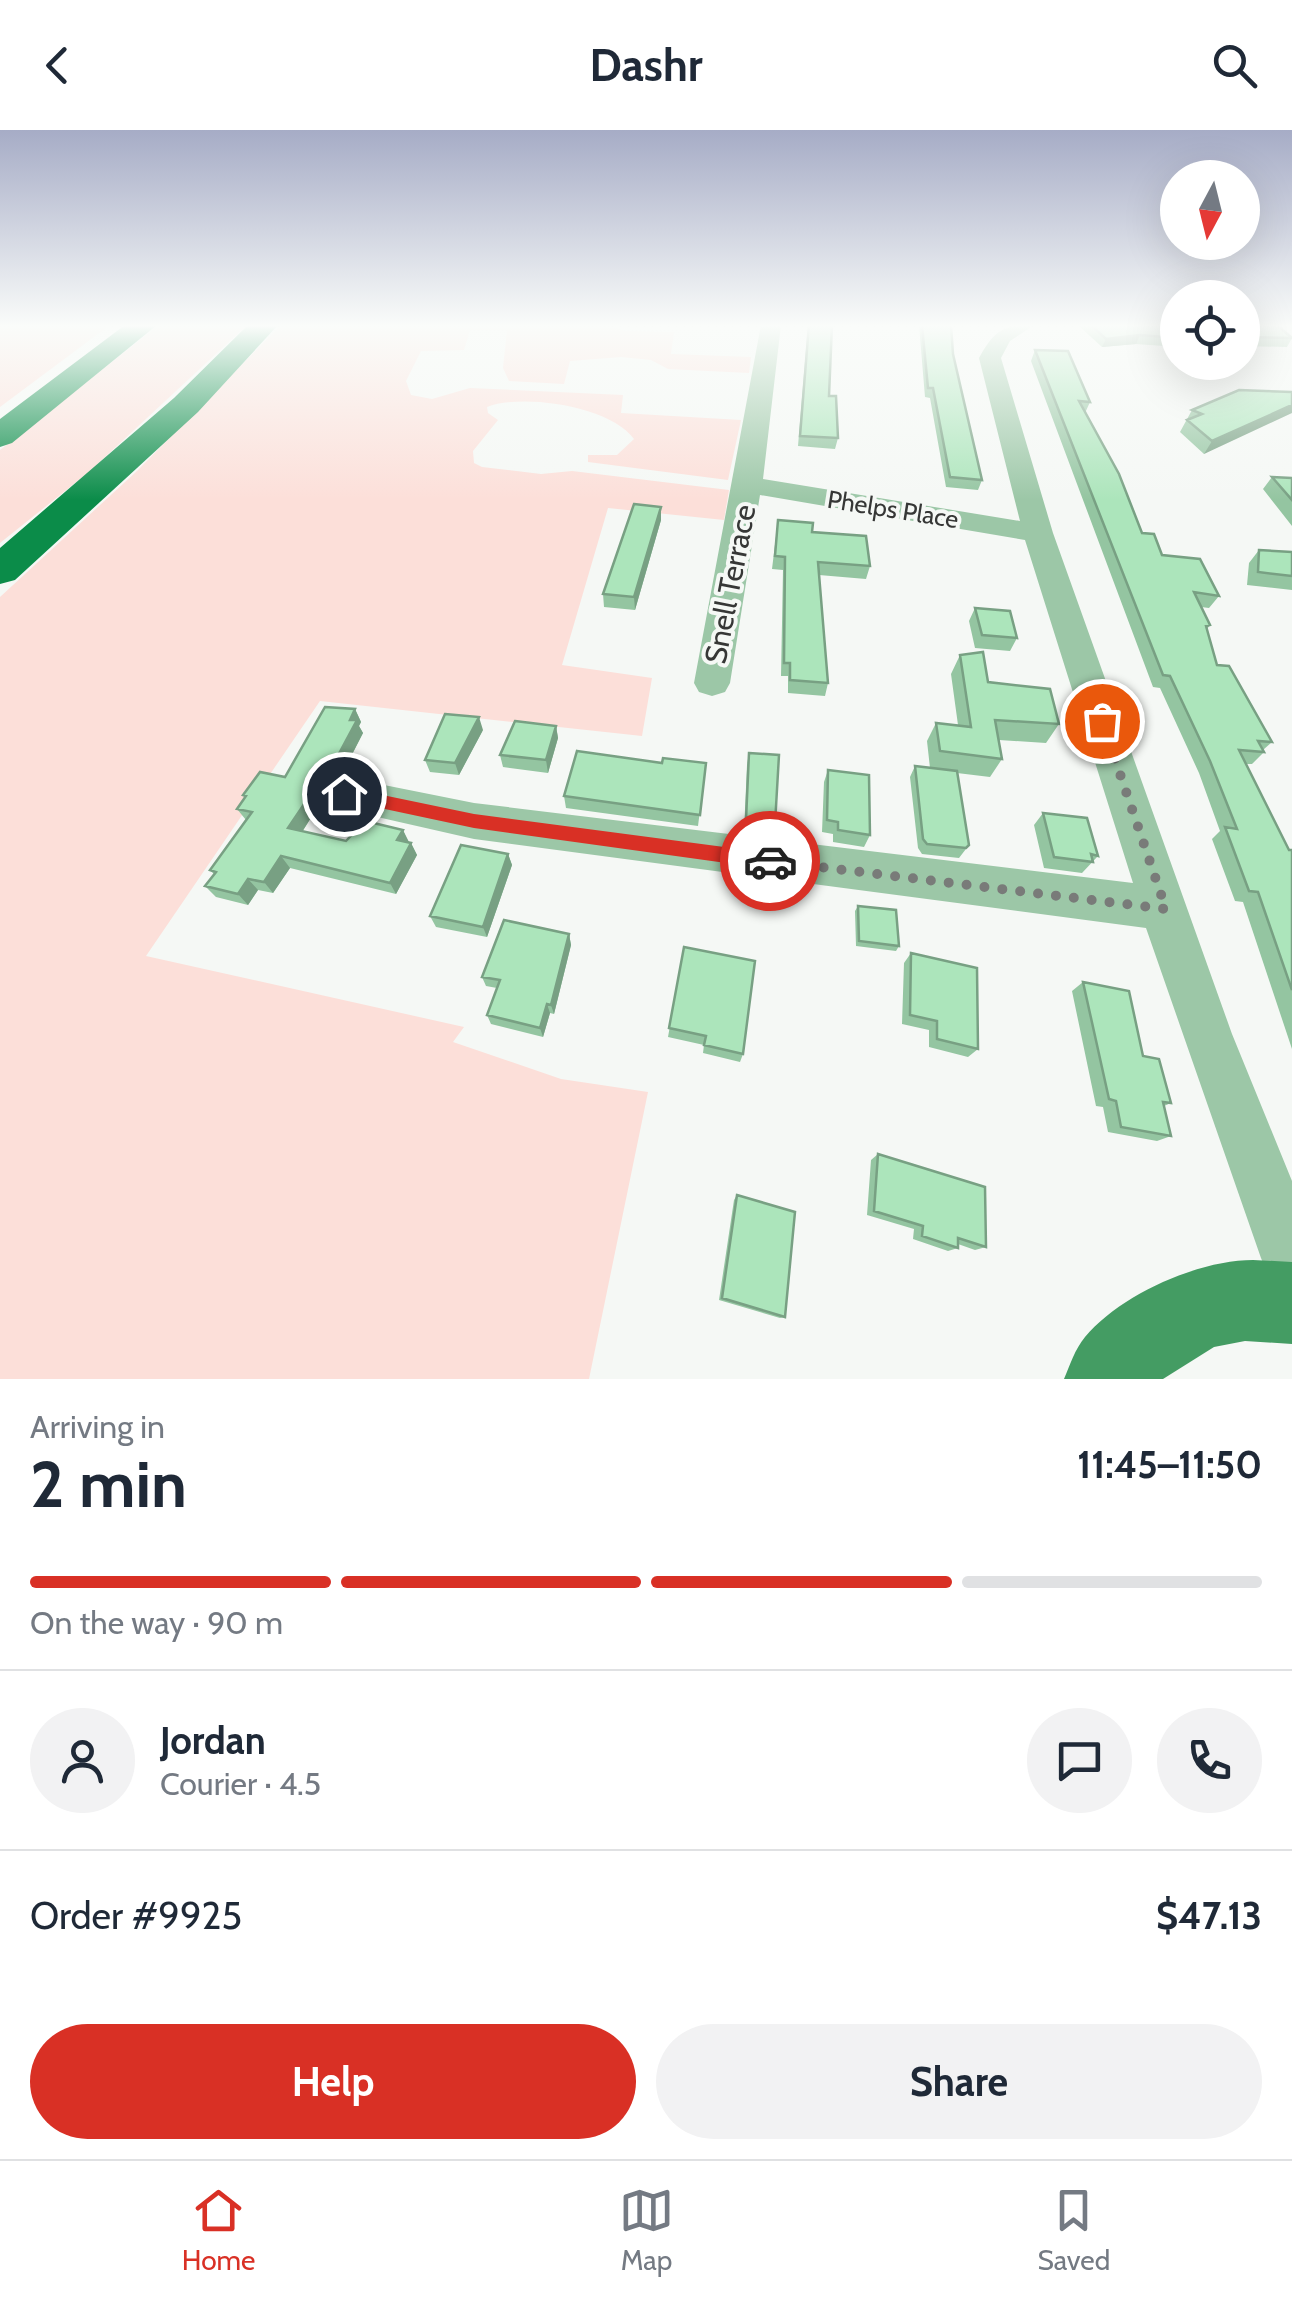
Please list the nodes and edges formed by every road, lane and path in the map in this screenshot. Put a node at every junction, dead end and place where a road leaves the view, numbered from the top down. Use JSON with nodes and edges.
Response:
{"nodes":[{"id":1,"x":68,"y":383,"type":"edge"},
{"id":2,"x":207,"y":383,"type":"edge"},
{"id":3,"x":763,"y":383,"type":"edge"},
{"id":4,"x":997,"y":383,"type":"edge"},
{"id":5,"x":0,"y":436,"type":"edge"},
{"id":6,"x":748,"y":485,"type":"junction"},
{"id":7,"x":1038,"y":534,"type":"junction"},
{"id":8,"x":0,"y":571,"type":"edge"},
{"id":9,"x":712,"y":683,"type":"dead end"},
{"id":10,"x":344,"y":794,"type":"dead end"},
{"id":11,"x":1166,"y":909,"type":"junction"},
{"id":12,"x":1292,"y":1258,"type":"edge"},
{"id":13,"x":1292,"y":1302,"type":"edge"},
{"id":14,"x":1108,"y":1379,"type":"edge"}],
"edges":[{"from":1,"to":5,"type":"highway"},
{"from":2,"to":8,"type":"highway"},
{"from":3,"to":6,"type":"street","name":"Snell Terrace"},
{"from":4,"to":7,"type":"street"},
{"from":6,"to":7,"type":"street","name":"Phelps Place"},
{"from":6,"to":9,"type":"street","name":"Snell Terrace"},
{"from":7,"to":11,"type":"street"},
{"from":10,"to":11,"type":"street"},
{"from":11,"to":12,"type":"street"},
{"from":13,"to":14,"type":"main road"}]}
